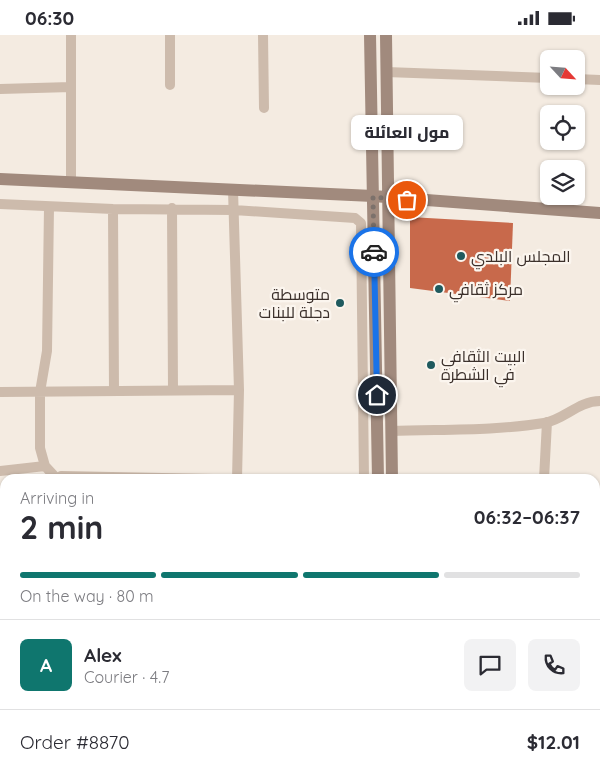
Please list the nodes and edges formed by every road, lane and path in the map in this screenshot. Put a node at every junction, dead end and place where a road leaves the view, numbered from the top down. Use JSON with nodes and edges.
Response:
{"nodes":[{"id":1,"x":71,"y":35,"type":"edge"},
{"id":2,"x":170,"y":35,"type":"edge"},
{"id":3,"x":263,"y":35,"type":"edge"},
{"id":4,"x":370,"y":35,"type":"edge"},
{"id":5,"x":386,"y":35,"type":"edge"},
{"id":6,"x":386,"y":72,"type":"junction"},
{"id":7,"x":540,"y":78,"type":"edge"},
{"id":8,"x":585,"y":79,"type":"edge"},
{"id":9,"x":600,"y":80,"type":"edge"},
{"id":10,"x":170,"y":85,"type":"dead end"},
{"id":11,"x":71,"y":87,"type":"junction"},
{"id":12,"x":0,"y":89,"type":"edge"},
{"id":13,"x":264,"y":108,"type":"dead end"},
{"id":14,"x":0,"y":179,"type":"edge"},
{"id":15,"x":71,"y":182,"type":"junction"},
{"id":16,"x":234,"y":190,"type":"junction"},
{"id":17,"x":373,"y":197,"type":"junction"},
{"id":18,"x":388,"y":199,"type":"junction"},
{"id":19,"x":0,"y":205,"type":"edge"},
{"id":20,"x":49,"y":207,"type":"junction"},
{"id":21,"x":113,"y":209,"type":"junction"},
{"id":22,"x":172,"y":209,"type":"junction"},
{"id":23,"x":234,"y":210,"type":"junction"},
{"id":24,"x":600,"y":213,"type":"edge"},
{"id":25,"x":239,"y":390,"type":"junction"},
{"id":26,"x":114,"y":391,"type":"junction"},
{"id":27,"x":173,"y":391,"type":"junction"},
{"id":28,"x":0,"y":392,"type":"edge"},
{"id":29,"x":40,"y":392,"type":"junction"},
{"id":30,"x":600,"y":401,"type":"edge"},
{"id":31,"x":547,"y":423,"type":"junction"},
{"id":32,"x":391,"y":431,"type":"junction"},
{"id":33,"x":46,"y":466,"type":"junction"},
{"id":34,"x":0,"y":471,"type":"edge"},
{"id":35,"x":53,"y":474,"type":"edge"},
{"id":36,"x":237,"y":474,"type":"edge"},
{"id":37,"x":364,"y":474,"type":"edge"},
{"id":38,"x":378,"y":474,"type":"edge"},
{"id":39,"x":392,"y":474,"type":"edge"},
{"id":40,"x":544,"y":474,"type":"edge"}],
"edges":[{"from":1,"to":11,"type":"street"},
{"from":2,"to":10,"type":"street"},
{"from":3,"to":13,"type":"street"},
{"from":4,"to":17,"type":"street"},
{"from":5,"to":6,"type":"street"},
{"from":6,"to":7,"type":"street"},
{"from":6,"to":18,"type":"street"},
{"from":8,"to":9,"type":"street"},
{"from":11,"to":12,"type":"street"},
{"from":11,"to":15,"type":"street"},
{"from":14,"to":15,"type":"street"},
{"from":15,"to":16,"type":"street"},
{"from":16,"to":17,"type":"street"},
{"from":16,"to":23,"type":"street"},
{"from":17,"to":18,"type":"street"},
{"from":17,"to":38,"type":"street"},
{"from":18,"to":24,"type":"street"},
{"from":18,"to":32,"type":"street"},
{"from":19,"to":20,"type":"street"},
{"from":20,"to":21,"type":"street"},
{"from":20,"to":29,"type":"street"},
{"from":21,"to":22,"type":"street"},
{"from":21,"to":26,"type":"street"},
{"from":22,"to":23,"type":"street"},
{"from":22,"to":27,"type":"street"},
{"from":23,"to":25,"type":"street"},
{"from":23,"to":37,"type":"street"},
{"from":25,"to":27,"type":"street"},
{"from":25,"to":36,"type":"street"},
{"from":26,"to":27,"type":"street"},
{"from":26,"to":29,"type":"street"},
{"from":28,"to":29,"type":"street"},
{"from":29,"to":33,"type":"street"},
{"from":30,"to":31,"type":"street"},
{"from":31,"to":32,"type":"street"},
{"from":31,"to":40,"type":"street"},
{"from":32,"to":39,"type":"street"},
{"from":33,"to":34,"type":"street"},
{"from":33,"to":35,"type":"street"}]}
